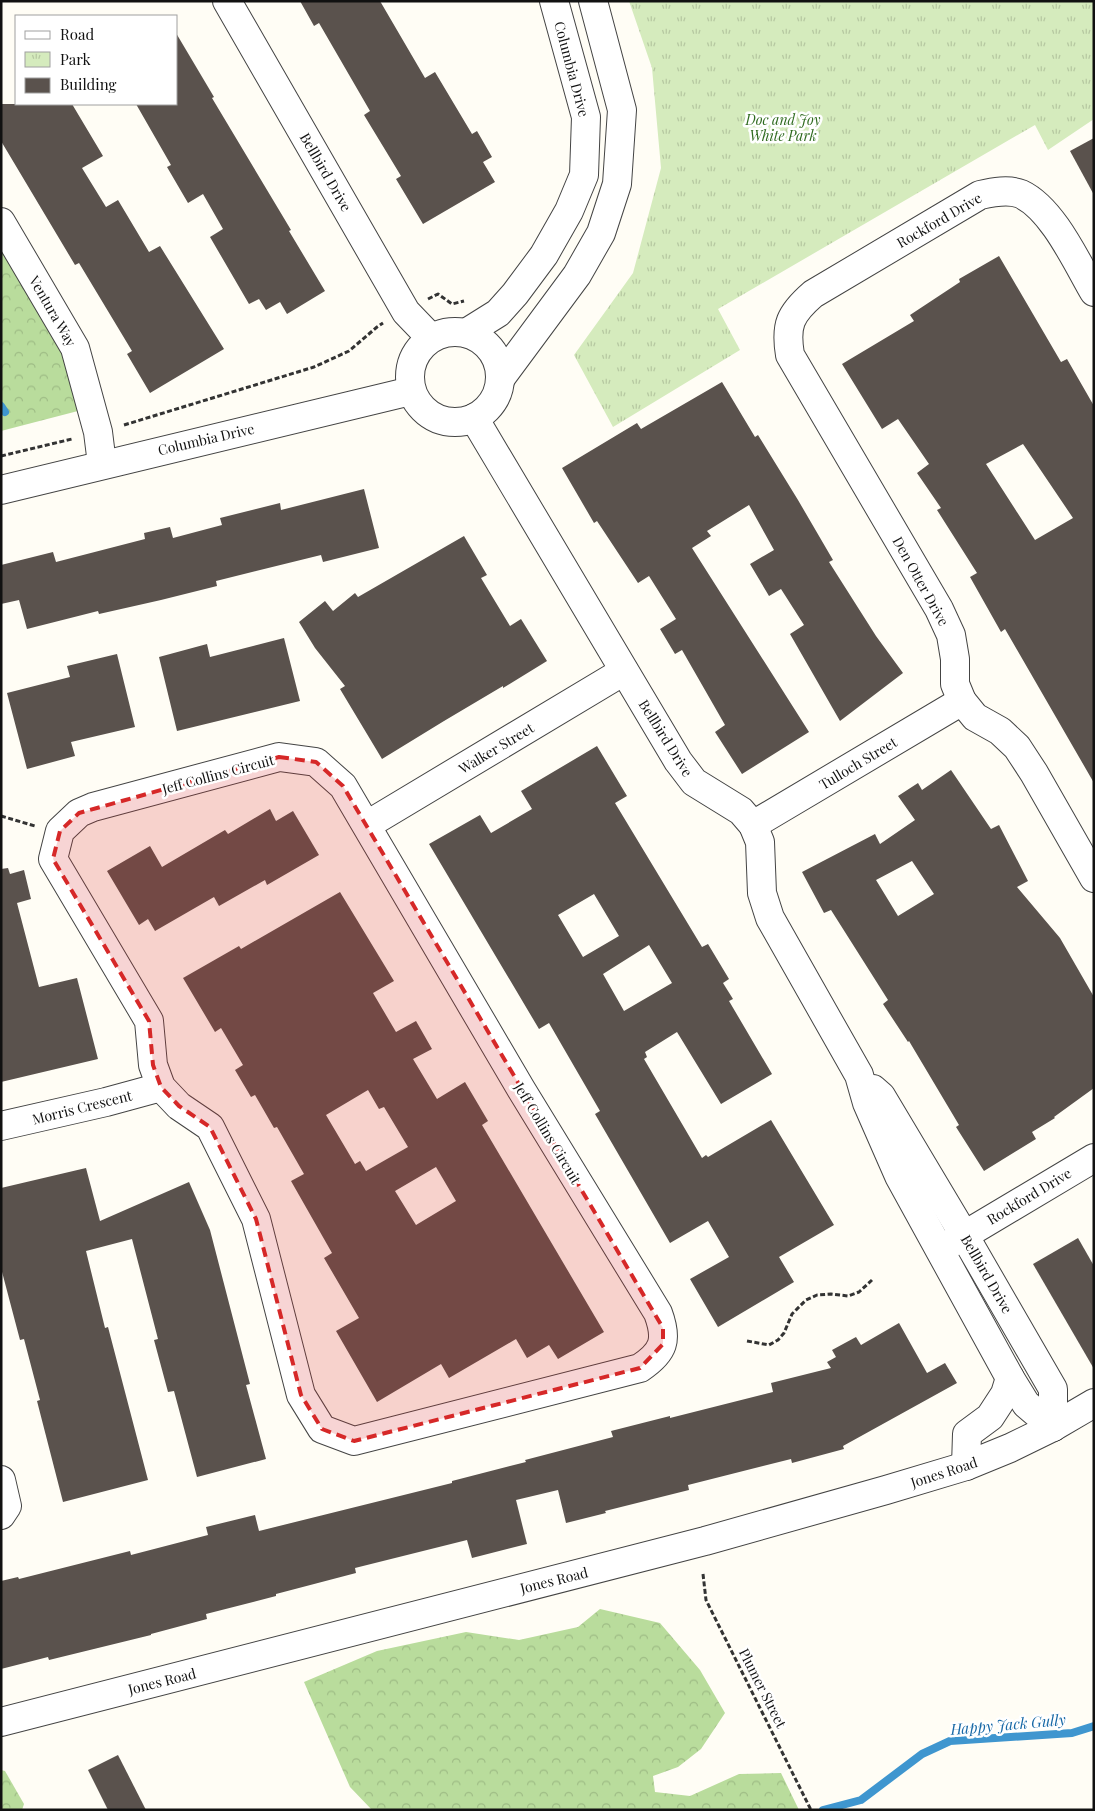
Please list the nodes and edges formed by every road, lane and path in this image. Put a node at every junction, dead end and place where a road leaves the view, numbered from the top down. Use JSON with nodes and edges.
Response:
{"nodes":[{"id":1,"x":227,"y":1,"type":"edge"},
{"id":2,"x":554,"y":1,"type":"edge"},
{"id":3,"x":593,"y":1,"type":"edge"},
{"id":4,"x":1,"y":222,"type":"edge"},
{"id":5,"x":1094,"y":292,"type":"edge"},
{"id":6,"x":465,"y":301,"type":"dead end"},
{"id":7,"x":406,"y":312,"type":"junction"},
{"id":8,"x":789,"y":322,"type":"joint"},
{"id":9,"x":466,"y":333,"type":"junction"},
{"id":10,"x":431,"y":338,"type":"junction"},
{"id":11,"x":500,"y":379,"type":"junction"},
{"id":12,"x":411,"y":390,"type":"junction"},
{"id":13,"x":474,"y":418,"type":"junction"},
{"id":14,"x":98,"y":432,"type":"junction"},
{"id":15,"x":1,"y":456,"type":"edge"},
{"id":16,"x":102,"y":464,"type":"junction"},
{"id":17,"x":1,"y":490,"type":"edge"},
{"id":18,"x":624,"y":671,"type":"junction"},
{"id":19,"x":962,"y":701,"type":"junction"},
{"id":20,"x":367,"y":825,"type":"junction"},
{"id":21,"x":753,"y":825,"type":"junction"},
{"id":22,"x":1094,"y":878,"type":"edge"},
{"id":23,"x":859,"y":1075,"type":"junction"},
{"id":24,"x":161,"y":1087,"type":"junction"},
{"id":25,"x":1,"y":1126,"type":"edge"},
{"id":26,"x":1094,"y":1158,"type":"edge"},
{"id":27,"x":964,"y":1235,"type":"junction"},
{"id":28,"x":938,"y":1250,"type":"junction"},
{"id":29,"x":872,"y":1280,"type":"dead end"},
{"id":30,"x":747,"y":1341,"type":"dead end"},
{"id":31,"x":1010,"y":1378,"type":"junction"},
{"id":32,"x":1094,"y":1403,"type":"edge"},
{"id":33,"x":1052,"y":1427,"type":"junction"},
{"id":34,"x":966,"y":1466,"type":"junction"},
{"id":35,"x":1,"y":1480,"type":"edge"},
{"id":36,"x":1,"y":1515,"type":"edge"},
{"id":37,"x":703,"y":1574,"type":"dead end"},
{"id":38,"x":1,"y":1722,"type":"edge"},
{"id":39,"x":811,"y":1810,"type":"edge"}],
"edges":[{"from":1,"to":7,"type":"street","name":"Bellbird Drive"},
{"from":2,"to":9,"type":"street","name":"Columbia Drive"},
{"from":3,"to":11,"type":"street"},
{"from":4,"to":14,"type":"street","name":"Ventura Way"},
{"from":5,"to":8,"type":"street","name":"Rockford Drive"},
{"from":6,"to":7,"type":"path"},
{"from":7,"to":10,"type":"street","name":"Bellbird Drive"},
{"from":7,"to":14,"type":"path"},
{"from":8,"to":19,"type":"street","name":"Den Otter Drive"},
{"from":9,"to":10,"type":"street"},
{"from":9,"to":11,"type":"street"},
{"from":10,"to":12,"type":"street"},
{"from":11,"to":13,"type":"street"},
{"from":12,"to":13,"type":"street"},
{"from":12,"to":16,"type":"street","name":"Columbia Drive"},
{"from":13,"to":18,"type":"street","name":"Bellbird Drive"},
{"from":14,"to":15,"type":"path"},
{"from":14,"to":16,"type":"street","name":"Ventura Way"},
{"from":16,"to":17,"type":"street","name":"Columbia Drive"},
{"from":18,"to":20,"type":"street","name":"Walker Street"},
{"from":18,"to":21,"type":"street","name":"Bellbird Drive"},
{"from":19,"to":21,"type":"street","name":"Tulloch Street"},
{"from":19,"to":22,"type":"street","name":"Den Otter Drive"},
{"from":20,"to":24,"type":"street","name":"Jeff Collins Circuit"},
{"from":20,"to":24,"type":"street","name":"Jeff Collins Circuit"},
{"from":21,"to":23,"type":"street","name":"Bellbird Drive"},
{"from":23,"to":27,"type":"street","name":"Bellbird Drive"},
{"from":23,"to":28,"type":"street","name":"Bellbird Drive"},
{"from":24,"to":25,"type":"street","name":"Morris Crescent"},
{"from":26,"to":27,"type":"street","name":"Rockford Drive"},
{"from":27,"to":28,"type":"street","name":"Rockford Drive"},
{"from":27,"to":33,"type":"street","name":"Bellbird Drive"},
{"from":28,"to":31,"type":"street","name":"Bellbird Drive"},
{"from":29,"to":30,"type":"path"},
{"from":31,"to":33,"type":"street","name":"Bellbird Drive"},
{"from":31,"to":34,"type":"street"},
{"from":32,"to":33,"type":"street","name":"Jones Road"},
{"from":33,"to":34,"type":"street","name":"Jones Road"},
{"from":34,"to":38,"type":"street","name":"Jones Road"},
{"from":35,"to":36,"type":"street"},
{"from":37,"to":39,"type":"path","name":"Plumer Street"}]}
